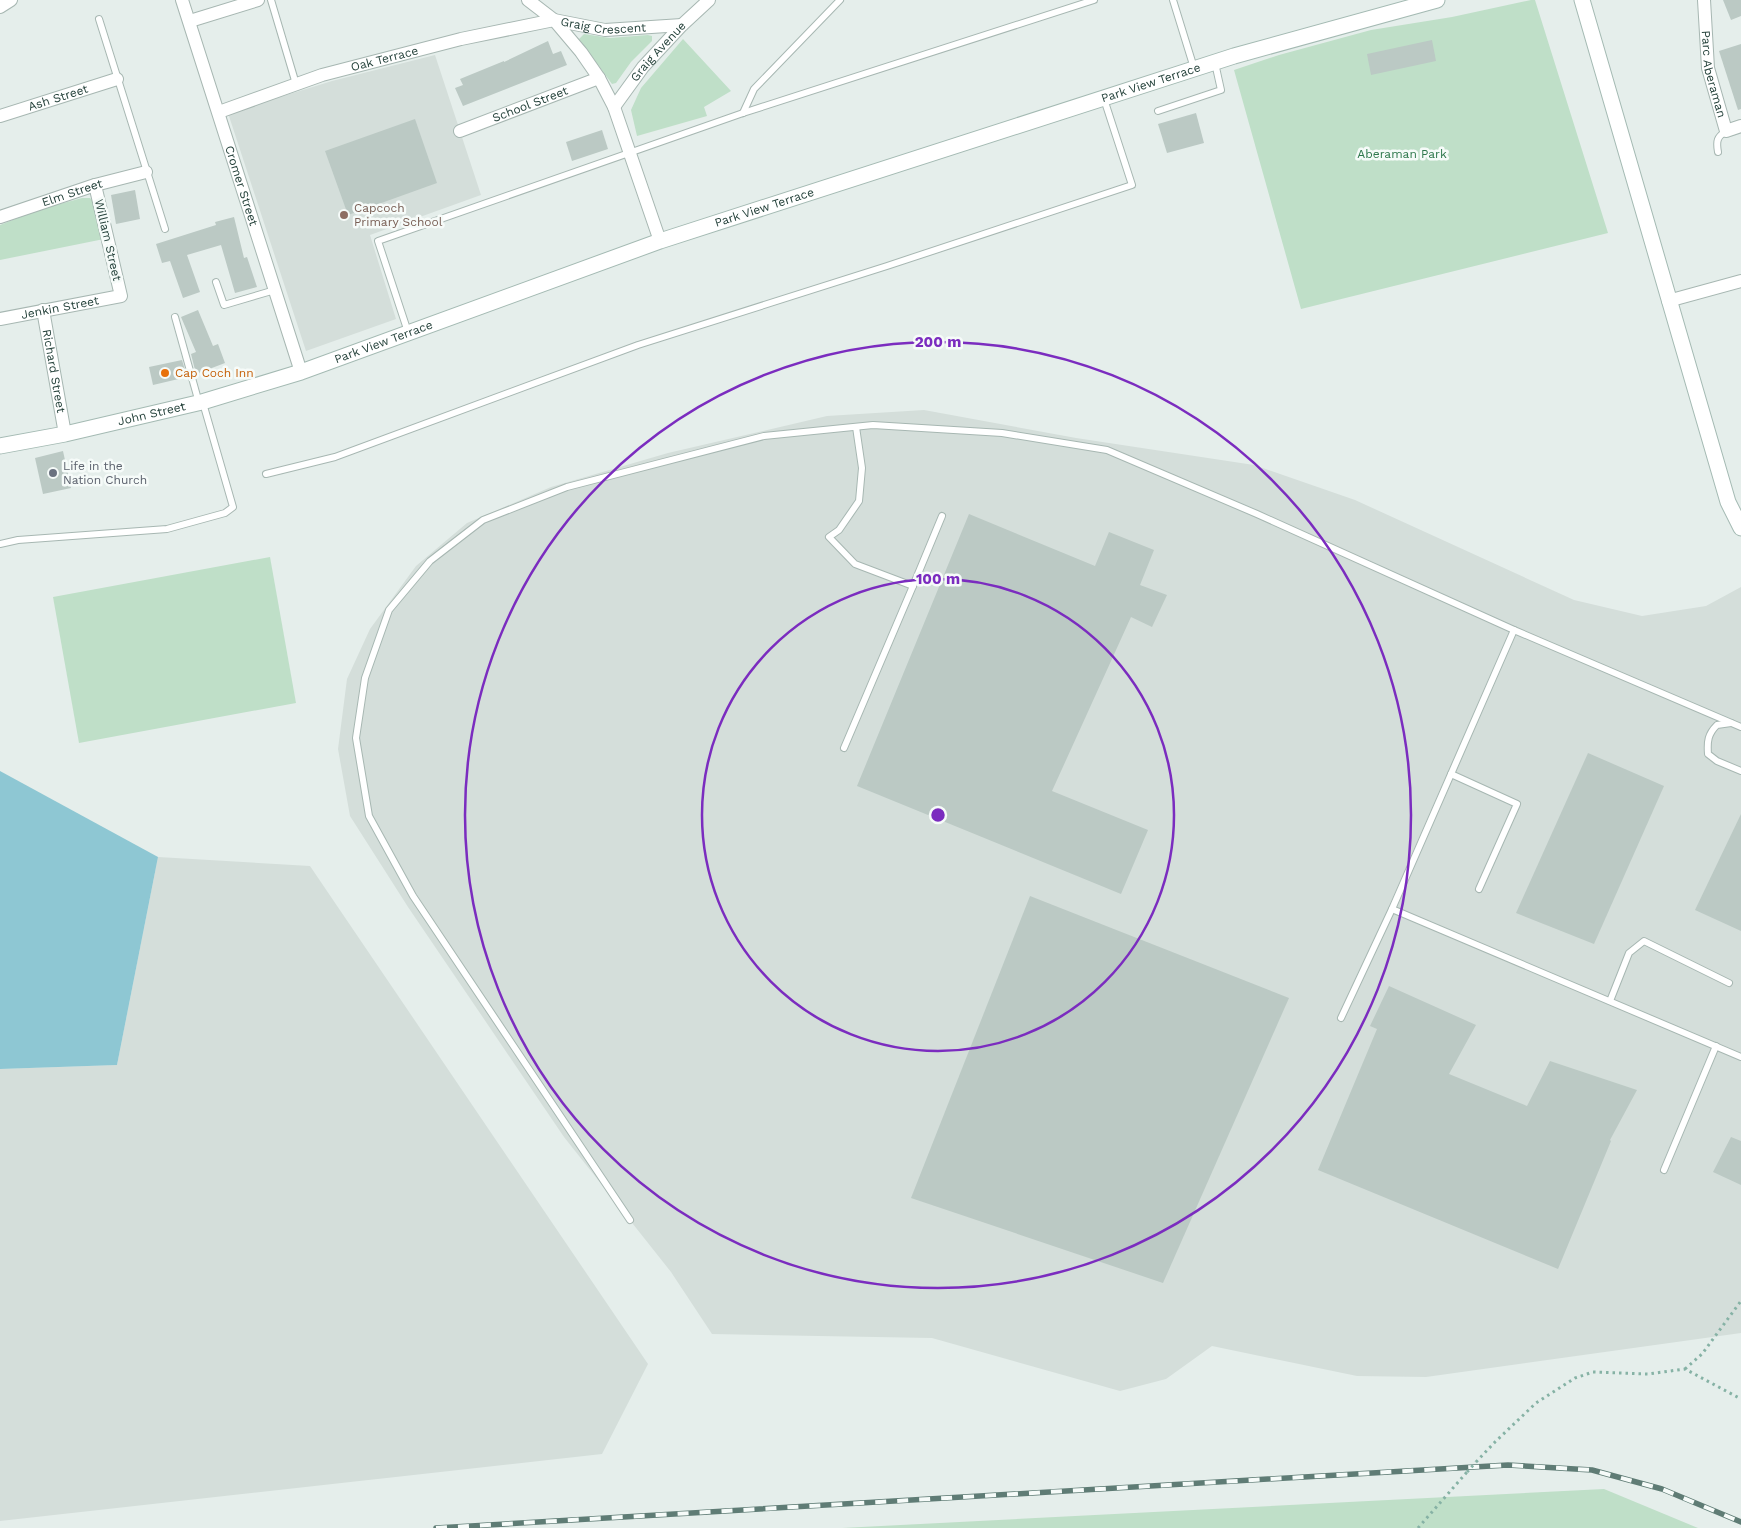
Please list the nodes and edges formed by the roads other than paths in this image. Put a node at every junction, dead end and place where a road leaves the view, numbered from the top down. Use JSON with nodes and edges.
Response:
{"nodes":[{"id":1,"x":11,"y":0,"type":"edge"},
{"id":2,"x":182,"y":0,"type":"edge"},
{"id":3,"x":258,"y":0,"type":"edge"},
{"id":4,"x":271,"y":0,"type":"edge"},
{"id":5,"x":528,"y":0,"type":"edge"},
{"id":6,"x":709,"y":0,"type":"edge"},
{"id":7,"x":840,"y":0,"type":"edge"},
{"id":8,"x":1094,"y":0,"type":"edge"},
{"id":9,"x":1173,"y":0,"type":"edge"},
{"id":10,"x":1437,"y":0,"type":"edge"},
{"id":11,"x":1582,"y":0,"type":"edge"},
{"id":12,"x":1704,"y":0,"type":"edge"},
{"id":13,"x":0,"y":7,"type":"edge"},
{"id":14,"x":99,"y":19,"type":"dead end"},
{"id":15,"x":554,"y":20,"type":"junction"},
{"id":16,"x":190,"y":22,"type":"junction"},
{"id":17,"x":682,"y":25,"type":"junction"},
{"id":18,"x":1214,"y":62,"type":"junction"},
{"id":19,"x":1194,"y":68,"type":"junction"},
{"id":20,"x":599,"y":78,"type":"junction"},
{"id":21,"x":117,"y":79,"type":"junction"},
{"id":22,"x":296,"y":84,"type":"junction"},
{"id":23,"x":1104,"y":98,"type":"junction"},
{"id":24,"x":614,"y":107,"type":"junction"},
{"id":25,"x":1158,"y":111,"type":"dead end"},
{"id":26,"x":219,"y":112,"type":"junction"},
{"id":27,"x":743,"y":113,"type":"junction"},
{"id":28,"x":0,"y":116,"type":"edge"},
{"id":29,"x":1741,"y":126,"type":"edge"},
{"id":30,"x":460,"y":131,"type":"dead end"},
{"id":31,"x":1726,"y":131,"type":"junction"},
{"id":32,"x":1718,"y":152,"type":"dead end"},
{"id":33,"x":629,"y":153,"type":"junction"},
{"id":34,"x":146,"y":172,"type":"junction"},
{"id":35,"x":95,"y":184,"type":"junction"},
{"id":36,"x":0,"y":217,"type":"edge"},
{"id":37,"x":165,"y":229,"type":"dead end"},
{"id":38,"x":660,"y":241,"type":"junction"},
{"id":39,"x":1741,"y":281,"type":"edge"},
{"id":40,"x":216,"y":282,"type":"dead end"},
{"id":41,"x":275,"y":290,"type":"junction"},
{"id":42,"x":121,"y":296,"type":"joint"},
{"id":43,"x":1668,"y":301,"type":"junction"},
{"id":44,"x":43,"y":310,"type":"junction"},
{"id":45,"x":175,"y":318,"type":"dead end"},
{"id":46,"x":0,"y":319,"type":"edge"},
{"id":47,"x":408,"y":333,"type":"junction"},
{"id":48,"x":301,"y":372,"type":"junction"},
{"id":49,"x":201,"y":402,"type":"junction"},
{"id":50,"x":856,"y":427,"type":"junction"},
{"id":51,"x":65,"y":434,"type":"junction"},
{"id":52,"x":0,"y":446,"type":"edge"},
{"id":53,"x":266,"y":474,"type":"dead end"},
{"id":54,"x":942,"y":516,"type":"dead end"},
{"id":55,"x":1741,"y":528,"type":"edge"},
{"id":56,"x":0,"y":544,"type":"edge"},
{"id":57,"x":913,"y":586,"type":"junction"},
{"id":58,"x":1514,"y":630,"type":"junction"},
{"id":59,"x":1732,"y":723,"type":"junction"},
{"id":60,"x":1741,"y":727,"type":"edge"},
{"id":61,"x":844,"y":748,"type":"dead end"},
{"id":62,"x":1741,"y":772,"type":"edge"},
{"id":63,"x":1451,"y":774,"type":"junction"},
{"id":64,"x":1479,"y":889,"type":"dead end"},
{"id":65,"x":1392,"y":909,"type":"junction"},
{"id":66,"x":1729,"y":983,"type":"dead end"},
{"id":67,"x":1610,"y":1001,"type":"junction"},
{"id":68,"x":1341,"y":1018,"type":"dead end"},
{"id":69,"x":1716,"y":1046,"type":"junction"},
{"id":70,"x":1741,"y":1056,"type":"edge"},
{"id":71,"x":1664,"y":1170,"type":"dead end"},
{"id":72,"x":630,"y":1220,"type":"dead end"}],
"edges":[{"from":1,"to":13,"type":"street"},
{"from":2,"to":16,"type":"street","name":"Cromer Street"},
{"from":3,"to":16,"type":"street"},
{"from":4,"to":22,"type":"lane"},
{"from":5,"to":15,"type":"street"},
{"from":6,"to":17,"type":"street","name":"Graig Avenue"},
{"from":7,"to":27,"type":"lane"},
{"from":8,"to":27,"type":"lane"},
{"from":9,"to":19,"type":"lane"},
{"from":10,"to":18,"type":"main road","name":"Park View Terrace"},
{"from":11,"to":43,"type":"main road"},
{"from":12,"to":31,"type":"street","name":"Parc Aberaman"},
{"from":14,"to":21,"type":"lane"},
{"from":15,"to":17,"type":"street","name":"Graig Crescent"},
{"from":15,"to":20,"type":"street"},
{"from":15,"to":22,"type":"street","name":"Oak Terrace"},
{"from":16,"to":26,"type":"street","name":"Cromer Street"},
{"from":17,"to":24,"type":"street","name":"Graig Avenue"},
{"from":18,"to":19,"type":"main road","name":"Park View Terrace"},
{"from":18,"to":25,"type":"lane"},
{"from":19,"to":23,"type":"main road","name":"Park View Terrace"},
{"from":20,"to":24,"type":"street"},
{"from":20,"to":30,"type":"street","name":"School Street"},
{"from":21,"to":28,"type":"street","name":"Ash Street"},
{"from":21,"to":34,"type":"lane"},
{"from":22,"to":26,"type":"street","name":"Oak Terrace"},
{"from":23,"to":38,"type":"main road","name":"Park View Terrace"},
{"from":23,"to":53,"type":"lane"},
{"from":24,"to":33,"type":"street"},
{"from":26,"to":41,"type":"street","name":"Cromer Street"},
{"from":27,"to":33,"type":"lane"},
{"from":29,"to":31,"type":"street","name":"Parc Aberaman"},
{"from":31,"to":32,"type":"lane"},
{"from":33,"to":38,"type":"street"},
{"from":33,"to":47,"type":"lane"},
{"from":34,"to":35,"type":"street","name":"Elm Street"},
{"from":34,"to":37,"type":"lane"},
{"from":35,"to":36,"type":"street","name":"Elm Street"},
{"from":35,"to":42,"type":"street","name":"William Street"},
{"from":38,"to":47,"type":"main road","name":"Park View Terrace"},
{"from":39,"to":43,"type":"street"},
{"from":40,"to":41,"type":"lane"},
{"from":41,"to":48,"type":"street","name":"Cromer Street"},
{"from":42,"to":44,"type":"street","name":"Jenkin Street"},
{"from":43,"to":55,"type":"main road"},
{"from":44,"to":46,"type":"street","name":"Jenkin Street"},
{"from":44,"to":51,"type":"street","name":"Richard Street"},
{"from":45,"to":49,"type":"lane"},
{"from":47,"to":48,"type":"main road","name":"Park View Terrace"},
{"from":48,"to":49,"type":"main road","name":"John Street"},
{"from":49,"to":51,"type":"main road","name":"John Street"},
{"from":49,"to":56,"type":"lane"},
{"from":50,"to":57,"type":"lane"},
{"from":50,"to":58,"type":"lane"},
{"from":50,"to":72,"type":"lane"},
{"from":51,"to":52,"type":"main road","name":"John Street"},
{"from":54,"to":57,"type":"lane"},
{"from":57,"to":61,"type":"lane"},
{"from":58,"to":59,"type":"lane"},
{"from":58,"to":63,"type":"lane"},
{"from":59,"to":60,"type":"lane"},
{"from":59,"to":62,"type":"lane"},
{"from":63,"to":64,"type":"lane"},
{"from":63,"to":65,"type":"lane"},
{"from":65,"to":67,"type":"lane"},
{"from":65,"to":68,"type":"lane"},
{"from":66,"to":67,"type":"lane"},
{"from":67,"to":69,"type":"lane"},
{"from":69,"to":70,"type":"lane"},
{"from":69,"to":71,"type":"lane"}]}
